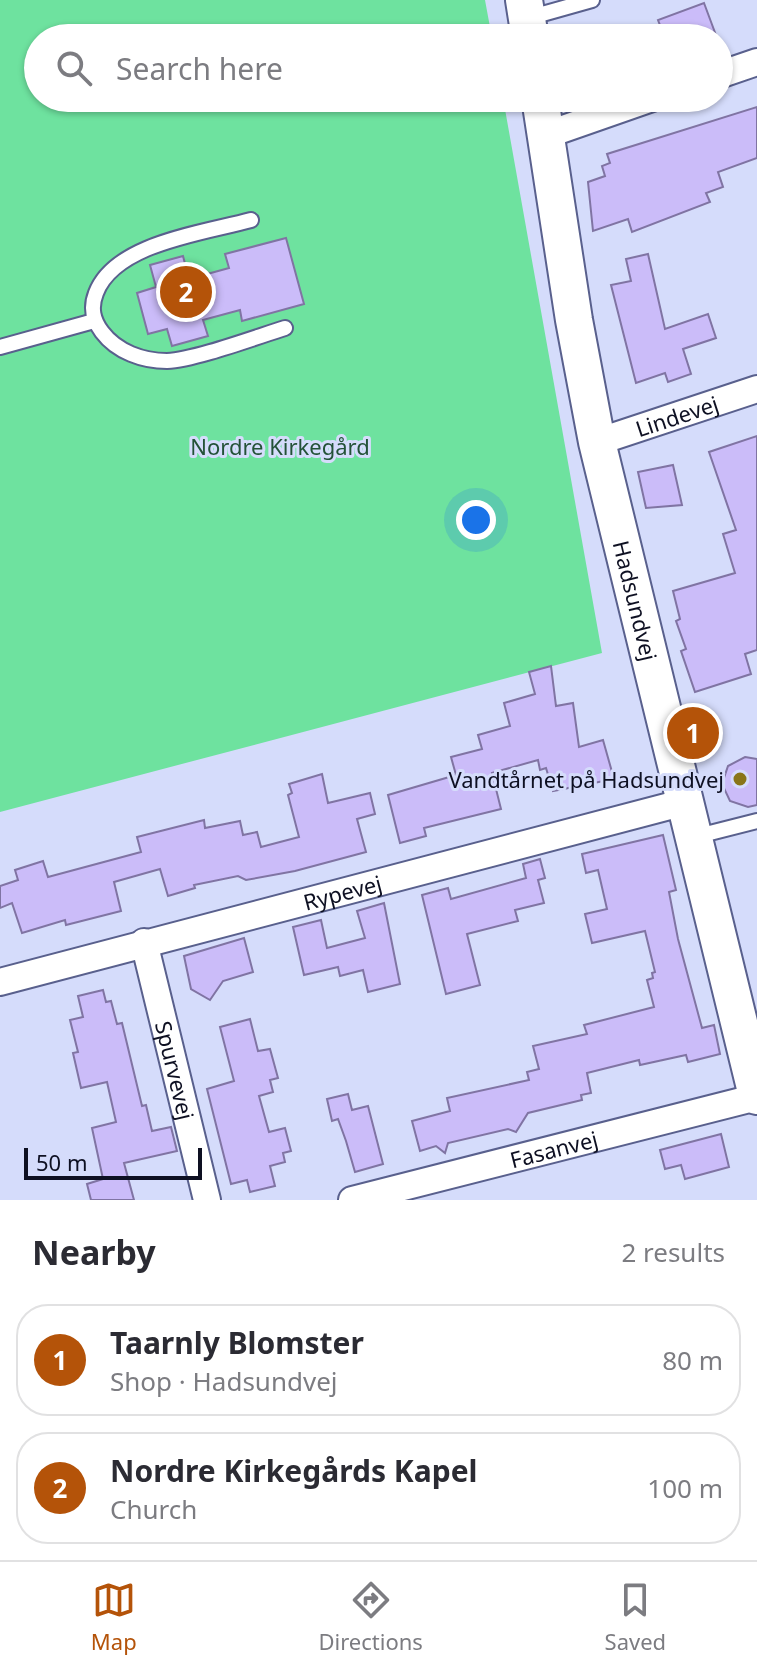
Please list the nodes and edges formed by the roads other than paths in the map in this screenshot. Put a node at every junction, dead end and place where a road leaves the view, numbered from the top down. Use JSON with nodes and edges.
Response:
{"nodes":[{"id":1,"x":592,"y":0,"type":"edge"},
{"id":2,"x":527,"y":19,"type":"edge"},
{"id":3,"x":757,"y":62,"type":"edge"},
{"id":4,"x":733,"y":70,"type":"edge"},
{"id":5,"x":542,"y":112,"type":"edge"},
{"id":6,"x":612,"y":112,"type":"edge"},
{"id":7,"x":546,"y":135,"type":"junction"},
{"id":8,"x":251,"y":220,"type":"dead end"},
{"id":9,"x":94,"y":321,"type":"junction"},
{"id":10,"x":285,"y":328,"type":"dead end"},
{"id":11,"x":0,"y":347,"type":"edge"},
{"id":12,"x":757,"y":389,"type":"edge"},
{"id":13,"x":597,"y":442,"type":"junction"},
{"id":14,"x":685,"y":802,"type":"junction"},
{"id":15,"x":757,"y":821,"type":"edge"},
{"id":16,"x":694,"y":837,"type":"junction"},
{"id":17,"x":144,"y":942,"type":"junction"},
{"id":18,"x":0,"y":982,"type":"edge"},
{"id":19,"x":757,"y":1096,"type":"edge"},
{"id":20,"x":207,"y":1200,"type":"edge"},
{"id":21,"x":352,"y":1200,"type":"edge"}],
"edges":[{"from":1,"to":2,"type":"lane"},
{"from":3,"to":4,"type":"street"},
{"from":5,"to":7,"type":"street","name":"Hadsundvej"},
{"from":6,"to":7,"type":"street"},
{"from":7,"to":13,"type":"street","name":"Hadsundvej"},
{"from":8,"to":9,"type":"lane"},
{"from":9,"to":10,"type":"lane"},
{"from":9,"to":11,"type":"lane"},
{"from":12,"to":13,"type":"street","name":"Lindevej"},
{"from":13,"to":14,"type":"street","name":"Hadsundvej"},
{"from":14,"to":16,"type":"street","name":"Hadsundvej"},
{"from":14,"to":17,"type":"street","name":"Rypevej"},
{"from":15,"to":16,"type":"lane"},
{"from":16,"to":19,"type":"street","name":"Hadsundvej"},
{"from":17,"to":18,"type":"street","name":"Rypevej"},
{"from":17,"to":20,"type":"street","name":"Spurvevej"},
{"from":19,"to":21,"type":"street","name":"Fasanvej"}]}
